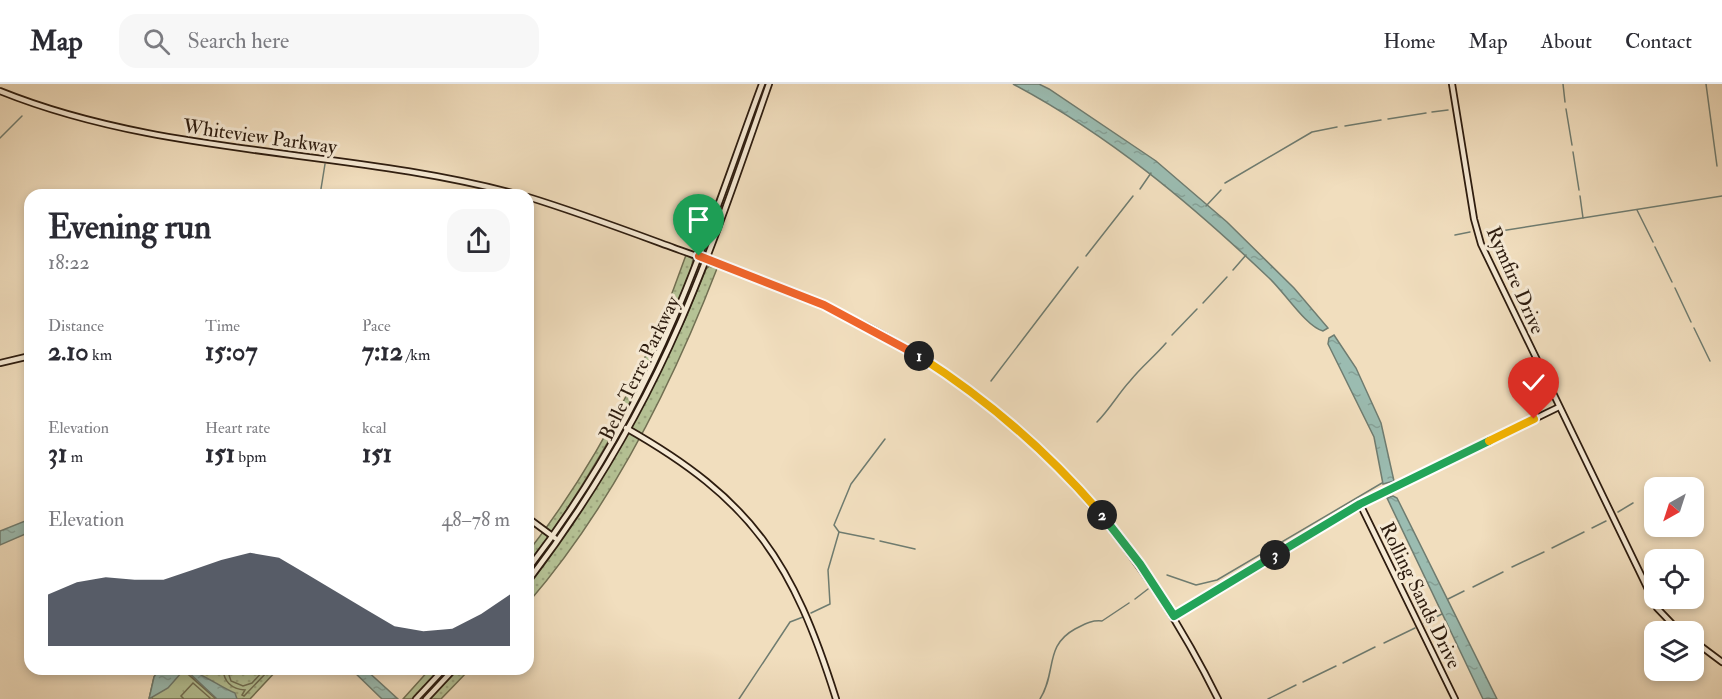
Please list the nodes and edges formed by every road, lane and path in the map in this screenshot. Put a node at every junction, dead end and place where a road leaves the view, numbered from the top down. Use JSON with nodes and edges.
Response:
{"nodes":[{"id":1,"x":762,"y":84,"type":"edge"},
{"id":2,"x":769,"y":84,"type":"edge"},
{"id":3,"x":1452,"y":84,"type":"edge"},
{"id":4,"x":0,"y":92,"type":"edge"},
{"id":5,"x":492,"y":189,"type":"edge"},
{"id":6,"x":534,"y":199,"type":"edge"},
{"id":7,"x":699,"y":256,"type":"junction"},
{"id":8,"x":706,"y":259,"type":"junction"},
{"id":9,"x":24,"y":357,"type":"edge"},
{"id":10,"x":0,"y":363,"type":"edge"},
{"id":11,"x":1559,"y":407,"type":"junction"},
{"id":12,"x":622,"y":425,"type":"junction"},
{"id":13,"x":628,"y":429,"type":"junction"},
{"id":14,"x":1360,"y":504,"type":"junction"},
{"id":15,"x":534,"y":522,"type":"edge"},
{"id":16,"x":553,"y":536,"type":"junction"},
{"id":17,"x":558,"y":540,"type":"junction"},
{"id":18,"x":534,"y":562,"type":"edge"},
{"id":19,"x":534,"y":573,"type":"edge"},
{"id":20,"x":1174,"y":616,"type":"junction"},
{"id":21,"x":1670,"y":621,"type":"edge"},
{"id":22,"x":1704,"y":648,"type":"edge"},
{"id":23,"x":1722,"y":662,"type":"edge"},
{"id":24,"x":438,"y":675,"type":"edge"},
{"id":25,"x":448,"y":675,"type":"edge"},
{"id":26,"x":416,"y":699,"type":"edge"},
{"id":27,"x":426,"y":699,"type":"edge"},
{"id":28,"x":836,"y":699,"type":"edge"},
{"id":29,"x":1218,"y":699,"type":"edge"},
{"id":30,"x":1455,"y":699,"type":"edge"}],
"edges":[{"from":1,"to":7,"type":"street","name":"Belle Terre Parkway"},
{"from":2,"to":8,"type":"street","name":"Belle Terre Parkway"},
{"from":3,"to":11,"type":"street","name":"Rymfire Drive"},
{"from":4,"to":5,"type":"street","name":"Whiteview Parkway"},
{"from":6,"to":7,"type":"street"},
{"from":7,"to":8,"type":"street"},
{"from":7,"to":12,"type":"street","name":"Belle Terre Parkway"},
{"from":8,"to":13,"type":"street","name":"Belle Terre Parkway"},
{"from":8,"to":20,"type":"street"},
{"from":9,"to":10,"type":"street"},
{"from":11,"to":14,"type":"street"},
{"from":11,"to":21,"type":"street","name":"Rymfire Drive"},
{"from":12,"to":13,"type":"street"},
{"from":12,"to":16,"type":"street","name":"Belle Terre Parkway"},
{"from":13,"to":17,"type":"street","name":"Belle Terre Parkway"},
{"from":13,"to":28,"type":"street"},
{"from":14,"to":20,"type":"street"},
{"from":14,"to":30,"type":"street","name":"Rolling Sands Drive"},
{"from":15,"to":16,"type":"street"},
{"from":16,"to":17,"type":"street"},
{"from":16,"to":18,"type":"street","name":"Belle Terre Parkway"},
{"from":17,"to":19,"type":"street","name":"Belle Terre Parkway"},
{"from":20,"to":29,"type":"street"},
{"from":22,"to":23,"type":"street"},
{"from":24,"to":26,"type":"street"},
{"from":25,"to":27,"type":"street"}]}
